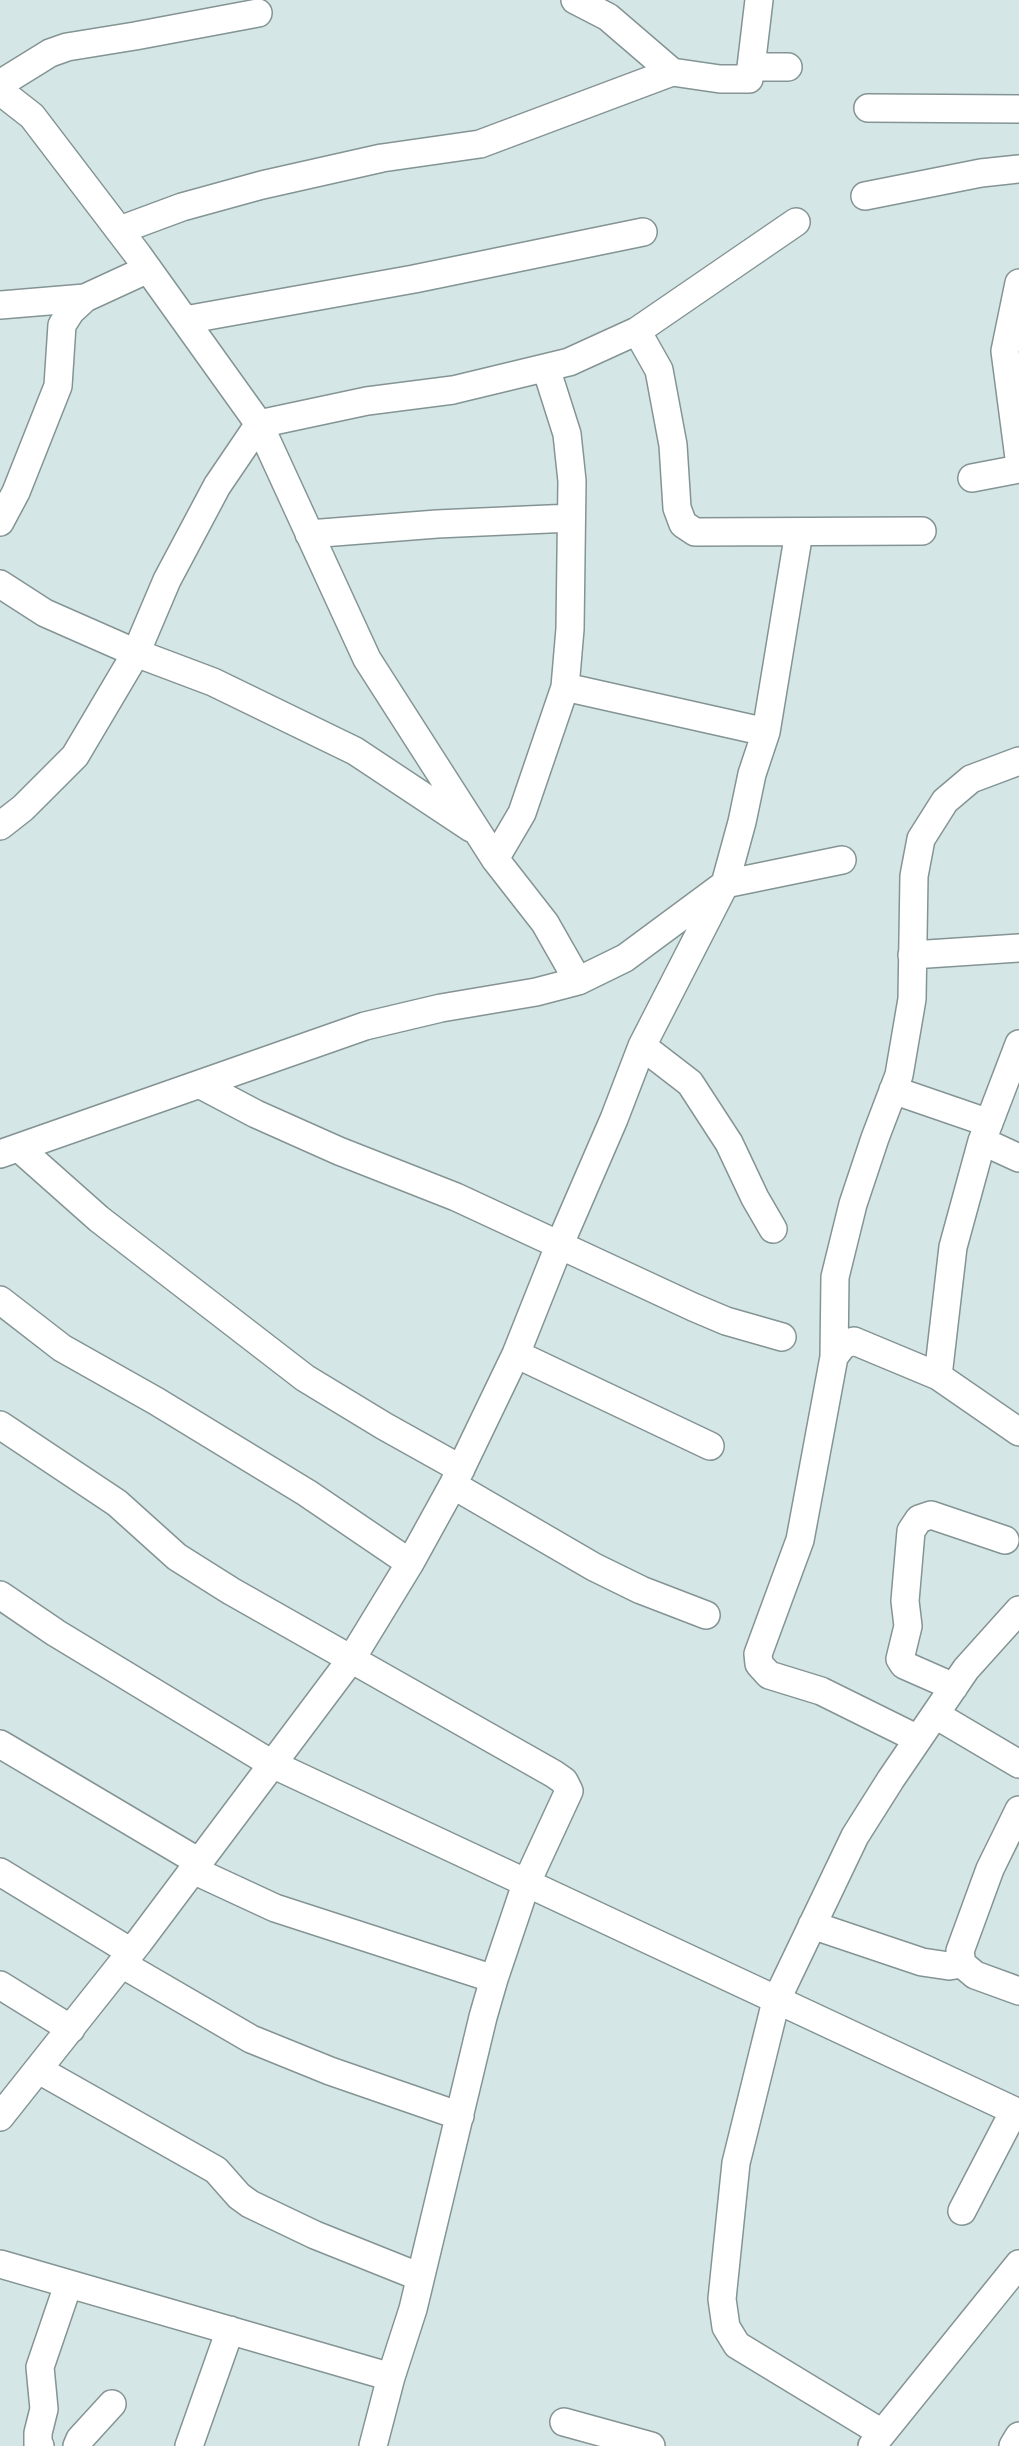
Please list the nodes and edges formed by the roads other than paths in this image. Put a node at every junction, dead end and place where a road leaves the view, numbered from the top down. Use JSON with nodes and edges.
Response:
{"nodes":[{"id":1,"x":575,"y":0,"type":"edge"},
{"id":2,"x":759,"y":0,"type":"edge"},
{"id":3,"x":258,"y":13,"type":"dead end"},
{"id":4,"x":788,"y":67,"type":"dead end"},
{"id":5,"x":752,"y":68,"type":"junction"},
{"id":6,"x":672,"y":72,"type":"junction"},
{"id":7,"x":0,"y":84,"type":"edge"},
{"id":8,"x":0,"y":91,"type":"edge"},
{"id":9,"x":868,"y":108,"type":"dead end"},
{"id":10,"x":1019,"y":109,"type":"edge"},
{"id":11,"x":1019,"y":169,"type":"edge"},
{"id":12,"x":865,"y":196,"type":"dead end"},
{"id":13,"x":796,"y":222,"type":"dead end"},
{"id":14,"x":120,"y":230,"type":"junction"},
{"id":15,"x":643,"y":232,"type":"dead end"},
{"id":16,"x":148,"y":269,"type":"junction"},
{"id":17,"x":1019,"y":283,"type":"edge"},
{"id":18,"x":85,"y":298,"type":"junction"},
{"id":19,"x":0,"y":305,"type":"edge"},
{"id":20,"x":185,"y":320,"type":"junction"},
{"id":21,"x":637,"y":331,"type":"junction"},
{"id":22,"x":546,"y":368,"type":"junction"},
{"id":23,"x":259,"y":424,"type":"junction"},
{"id":24,"x":1019,"y":458,"type":"edge"},
{"id":25,"x":1019,"y":469,"type":"edge"},
{"id":26,"x":972,"y":478,"type":"dead end"},
{"id":27,"x":571,"y":518,"type":"junction"},
{"id":28,"x":0,"y":522,"type":"edge"},
{"id":29,"x":922,"y":531,"type":"dead end"},
{"id":30,"x":799,"y":532,"type":"junction"},
{"id":31,"x":309,"y":534,"type":"junction"},
{"id":32,"x":0,"y":584,"type":"edge"},
{"id":33,"x":136,"y":653,"type":"junction"},
{"id":34,"x":565,"y":687,"type":"junction"},
{"id":35,"x":766,"y":732,"type":"junction"},
{"id":36,"x":1019,"y":761,"type":"edge"},
{"id":37,"x":0,"y":826,"type":"edge"},
{"id":38,"x":480,"y":833,"type":"junction"},
{"id":39,"x":495,"y":860,"type":"junction"},
{"id":40,"x":842,"y":860,"type":"dead end"},
{"id":41,"x":725,"y":884,"type":"junction"},
{"id":42,"x":1019,"y":948,"type":"edge"},
{"id":43,"x":912,"y":955,"type":"junction"},
{"id":44,"x":578,"y":981,"type":"junction"},
{"id":45,"x":1019,"y":1044,"type":"edge"},
{"id":46,"x":642,"y":1046,"type":"junction"},
{"id":47,"x":201,"y":1085,"type":"junction"},
{"id":48,"x":893,"y":1090,"type":"junction"},
{"id":49,"x":986,"y":1132,"type":"junction"},
{"id":50,"x":10,"y":1151,"type":"edge"},
{"id":51,"x":1019,"y":1158,"type":"edge"},
{"id":52,"x":774,"y":1229,"type":"dead end"},
{"id":53,"x":559,"y":1246,"type":"junction"},
{"id":54,"x":0,"y":1300,"type":"edge"},
{"id":55,"x":782,"y":1337,"type":"dead end"},
{"id":56,"x":516,"y":1353,"type":"junction"},
{"id":57,"x":834,"y":1357,"type":"junction"},
{"id":58,"x":938,"y":1376,"type":"junction"},
{"id":59,"x":0,"y":1425,"type":"edge"},
{"id":60,"x":1019,"y":1432,"type":"edge"},
{"id":61,"x":710,"y":1446,"type":"dead end"},
{"id":62,"x":457,"y":1477,"type":"junction"},
{"id":63,"x":1005,"y":1540,"type":"dead end"},
{"id":64,"x":410,"y":1563,"type":"junction"},
{"id":65,"x":0,"y":1595,"type":"edge"},
{"id":66,"x":706,"y":1615,"type":"dead end"},
{"id":67,"x":1014,"y":1625,"type":"edge"},
{"id":68,"x":352,"y":1658,"type":"junction"},
{"id":69,"x":954,"y":1687,"type":"junction"},
{"id":70,"x":936,"y":1715,"type":"junction"},
{"id":71,"x":918,"y":1740,"type":"junction"},
{"id":72,"x":0,"y":1744,"type":"edge"},
{"id":73,"x":272,"y":1764,"type":"junction"},
{"id":74,"x":1019,"y":1764,"type":"edge"},
{"id":75,"x":1019,"y":1810,"type":"edge"},
{"id":76,"x":196,"y":1866,"type":"junction"},
{"id":77,"x":0,"y":1872,"type":"edge"},
{"id":78,"x":526,"y":1884,"type":"junction"},
{"id":79,"x":813,"y":1925,"type":"junction"},
{"id":80,"x":126,"y":1958,"type":"junction"},
{"id":81,"x":962,"y":1964,"type":"junction"},
{"id":82,"x":494,"y":1979,"type":"junction"},
{"id":83,"x":0,"y":1985,"type":"edge"},
{"id":84,"x":1019,"y":1991,"type":"edge"},
{"id":85,"x":776,"y":2001,"type":"junction"},
{"id":86,"x":71,"y":2029,"type":"junction"},
{"id":87,"x":39,"y":2070,"type":"junction"},
{"id":88,"x":5,"y":2102,"type":"edge"},
{"id":89,"x":1017,"y":2112,"type":"edge"},
{"id":90,"x":460,"y":2116,"type":"junction"},
{"id":91,"x":962,"y":2211,"type":"dead end"},
{"id":92,"x":0,"y":2264,"type":"edge"},
{"id":93,"x":1019,"y":2264,"type":"edge"},
{"id":94,"x":420,"y":2277,"type":"junction"},
{"id":95,"x":68,"y":2285,"type":"junction"},
{"id":96,"x":230,"y":2331,"type":"junction"},
{"id":97,"x":391,"y":2377,"type":"junction"},
{"id":98,"x":112,"y":2404,"type":"dead end"},
{"id":99,"x":564,"y":2422,"type":"dead end"},
{"id":100,"x":1019,"y":2436,"type":"edge"},
{"id":101,"x":877,"y":2440,"type":"edge"},
{"id":102,"x":40,"y":2446,"type":"edge"},
{"id":103,"x":77,"y":2446,"type":"edge"},
{"id":104,"x":189,"y":2446,"type":"edge"},
{"id":105,"x":373,"y":2446,"type":"edge"},
{"id":106,"x":651,"y":2446,"type":"edge"},
{"id":107,"x":1013,"y":2446,"type":"edge"}],
"edges":[{"from":1,"to":6,"type":"street"},
{"from":2,"to":5,"type":"street"},
{"from":3,"to":7,"type":"street"},
{"from":4,"to":5,"type":"street"},
{"from":5,"to":6,"type":"street"},
{"from":6,"to":14,"type":"street"},
{"from":8,"to":14,"type":"street"},
{"from":9,"to":10,"type":"street"},
{"from":11,"to":12,"type":"street"},
{"from":13,"to":21,"type":"street"},
{"from":14,"to":16,"type":"street"},
{"from":15,"to":20,"type":"street"},
{"from":16,"to":18,"type":"street"},
{"from":16,"to":20,"type":"street"},
{"from":17,"to":24,"type":"street"},
{"from":18,"to":19,"type":"street"},
{"from":18,"to":28,"type":"street"},
{"from":20,"to":23,"type":"street"},
{"from":21,"to":22,"type":"street"},
{"from":21,"to":30,"type":"street"},
{"from":22,"to":23,"type":"street"},
{"from":22,"to":27,"type":"street"},
{"from":23,"to":31,"type":"street"},
{"from":23,"to":33,"type":"street"},
{"from":25,"to":26,"type":"street"},
{"from":27,"to":31,"type":"street"},
{"from":27,"to":34,"type":"street"},
{"from":29,"to":30,"type":"street"},
{"from":30,"to":35,"type":"street"},
{"from":31,"to":38,"type":"street"},
{"from":32,"to":33,"type":"street"},
{"from":33,"to":37,"type":"street"},
{"from":33,"to":38,"type":"street"},
{"from":34,"to":35,"type":"street"},
{"from":34,"to":39,"type":"street"},
{"from":35,"to":41,"type":"street"},
{"from":36,"to":43,"type":"street"},
{"from":38,"to":39,"type":"street"},
{"from":39,"to":44,"type":"street"},
{"from":40,"to":41,"type":"street"},
{"from":41,"to":44,"type":"street"},
{"from":41,"to":46,"type":"street"},
{"from":42,"to":43,"type":"street"},
{"from":43,"to":48,"type":"street"},
{"from":44,"to":47,"type":"street"},
{"from":45,"to":49,"type":"street"},
{"from":46,"to":52,"type":"street"},
{"from":46,"to":53,"type":"street"},
{"from":47,"to":50,"type":"street"},
{"from":47,"to":53,"type":"street"},
{"from":48,"to":49,"type":"street"},
{"from":48,"to":57,"type":"street"},
{"from":49,"to":51,"type":"street"},
{"from":49,"to":58,"type":"street"},
{"from":50,"to":62,"type":"street"},
{"from":53,"to":55,"type":"street"},
{"from":53,"to":56,"type":"street"},
{"from":54,"to":64,"type":"street"},
{"from":56,"to":61,"type":"street"},
{"from":56,"to":62,"type":"street"},
{"from":57,"to":58,"type":"street"},
{"from":57,"to":71,"type":"street"},
{"from":58,"to":60,"type":"street"},
{"from":59,"to":68,"type":"street"},
{"from":62,"to":64,"type":"street"},
{"from":62,"to":66,"type":"street"},
{"from":63,"to":69,"type":"street"},
{"from":64,"to":68,"type":"street"},
{"from":65,"to":73,"type":"street"},
{"from":67,"to":69,"type":"street"},
{"from":68,"to":73,"type":"street"},
{"from":68,"to":78,"type":"street"},
{"from":69,"to":70,"type":"street"},
{"from":70,"to":71,"type":"street"},
{"from":70,"to":74,"type":"street"},
{"from":71,"to":79,"type":"street"},
{"from":72,"to":76,"type":"street"},
{"from":73,"to":76,"type":"street"},
{"from":73,"to":78,"type":"street"},
{"from":75,"to":81,"type":"street"},
{"from":76,"to":80,"type":"street"},
{"from":76,"to":82,"type":"street"},
{"from":77,"to":80,"type":"street"},
{"from":78,"to":82,"type":"street"},
{"from":78,"to":85,"type":"street"},
{"from":79,"to":81,"type":"street"},
{"from":79,"to":85,"type":"street"},
{"from":80,"to":86,"type":"street"},
{"from":80,"to":90,"type":"street"},
{"from":81,"to":84,"type":"street"},
{"from":82,"to":90,"type":"street"},
{"from":83,"to":86,"type":"street"},
{"from":85,"to":89,"type":"street"},
{"from":85,"to":101,"type":"street"},
{"from":86,"to":87,"type":"street"},
{"from":87,"to":88,"type":"street"},
{"from":87,"to":94,"type":"street"},
{"from":89,"to":91,"type":"street"},
{"from":90,"to":94,"type":"street"},
{"from":92,"to":95,"type":"street"},
{"from":93,"to":101,"type":"street"},
{"from":94,"to":97,"type":"street"},
{"from":95,"to":96,"type":"street"},
{"from":95,"to":102,"type":"street"},
{"from":96,"to":97,"type":"street"},
{"from":96,"to":104,"type":"street"},
{"from":97,"to":105,"type":"street"},
{"from":98,"to":103,"type":"street"},
{"from":99,"to":106,"type":"street"},
{"from":100,"to":107,"type":"street"}]}
